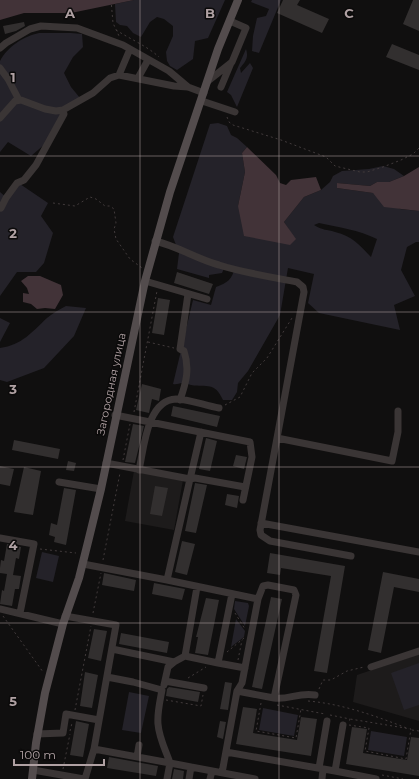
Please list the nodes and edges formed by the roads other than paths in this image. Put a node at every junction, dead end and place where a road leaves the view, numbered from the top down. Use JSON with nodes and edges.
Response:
{"nodes":[{"id":1,"x":238,"y":0,"type":"edge"},
{"id":2,"x":230,"y":21,"type":"junction"},
{"id":3,"x":0,"y":48,"type":"edge"},
{"id":4,"x":130,"y":49,"type":"junction"},
{"id":5,"x":148,"y":60,"type":"junction"},
{"id":6,"x":232,"y":62,"type":"junction"},
{"id":7,"x":0,"y":68,"type":"edge"},
{"id":8,"x":119,"y":75,"type":"junction"},
{"id":9,"x":138,"y":78,"type":"junction"},
{"id":10,"x":208,"y":81,"type":"junction"},
{"id":11,"x":188,"y":87,"type":"junction"},
{"id":12,"x":222,"y":87,"type":"dead end"},
{"id":13,"x":203,"y":97,"type":"junction"},
{"id":14,"x":19,"y":100,"type":"junction"},
{"id":15,"x":63,"y":110,"type":"junction"},
{"id":16,"x":235,"y":112,"type":"dead end"},
{"id":17,"x":0,"y":118,"type":"edge"},
{"id":18,"x":1,"y":208,"type":"dead end"},
{"id":19,"x":155,"y":241,"type":"junction"},
{"id":20,"x":144,"y":281,"type":"junction"},
{"id":21,"x":188,"y":294,"type":"junction"},
{"id":22,"x":207,"y":300,"type":"dead end"},
{"id":23,"x":180,"y":400,"type":"junction"},
{"id":24,"x":219,"y":408,"type":"road end"},
{"id":25,"x":398,"y":411,"type":"dead end"},
{"id":26,"x":116,"y":415,"type":"junction"},
{"id":27,"x":150,"y":421,"type":"junction"},
{"id":28,"x":201,"y":432,"type":"junction"},
{"id":29,"x":277,"y":438,"type":"junction"},
{"id":30,"x":106,"y":463,"type":"junction"},
{"id":31,"x":139,"y":470,"type":"junction"},
{"id":32,"x":190,"y":479,"type":"junction"},
{"id":33,"x":59,"y":482,"type":"dead end"},
{"id":34,"x":246,"y":488,"type":"junction"},
{"id":35,"x":101,"y":489,"type":"junction"},
{"id":36,"x":243,"y":500,"type":"dead end"},
{"id":37,"x":262,"y":523,"type":"junction"},
{"id":38,"x":0,"y":538,"type":"edge"},
{"id":39,"x":419,"y":552,"type":"edge"},
{"id":40,"x":351,"y":556,"type":"dead end"},
{"id":41,"x":83,"y":564,"type":"junction"},
{"id":42,"x":166,"y":580,"type":"junction"},
{"id":43,"x":197,"y":587,"type":"junction"},
{"id":44,"x":232,"y":594,"type":"junction"},
{"id":45,"x":258,"y":599,"type":"junction"},
{"id":46,"x":0,"y":609,"type":"edge"},
{"id":47,"x":20,"y":613,"type":"junction"},
{"id":48,"x":65,"y":616,"type":"junction"},
{"id":49,"x":63,"y":624,"type":"junction"},
{"id":50,"x":112,"y":649,"type":"junction"},
{"id":51,"x":419,"y":651,"type":"edge"},
{"id":52,"x":185,"y":656,"type":"junction"},
{"id":53,"x":217,"y":661,"type":"junction"},
{"id":54,"x":174,"y":662,"type":"junction"},
{"id":55,"x":371,"y":667,"type":"road end"},
{"id":56,"x":245,"y":668,"type":"junction"},
{"id":57,"x":107,"y":677,"type":"junction"},
{"id":58,"x":165,"y":681,"type":"junction"},
{"id":59,"x":204,"y":688,"type":"road end"},
{"id":60,"x":162,"y":690,"type":"junction"},
{"id":61,"x":237,"y":691,"type":"junction"},
{"id":62,"x":314,"y":695,"type":"road end"},
{"id":63,"x":274,"y":702,"type":"junction"},
{"id":64,"x":99,"y":720,"type":"junction"},
{"id":65,"x":327,"y":721,"type":"dead end"},
{"id":66,"x":346,"y":727,"type":"road end"},
{"id":67,"x":37,"y":734,"type":"junction"},
{"id":68,"x":139,"y":745,"type":"dead end"},
{"id":69,"x":94,"y":749,"type":"junction"},
{"id":70,"x":226,"y":752,"type":"junction"},
{"id":71,"x":136,"y":757,"type":"junction"},
{"id":72,"x":170,"y":763,"type":"junction"},
{"id":73,"x":191,"y":767,"type":"junction"},
{"id":74,"x":321,"y":769,"type":"junction"},
{"id":75,"x":32,"y":770,"type":"junction"},
{"id":76,"x":212,"y":771,"type":"junction"},
{"id":77,"x":335,"y":771,"type":"junction"},
{"id":78,"x":222,"y":773,"type":"junction"},
{"id":79,"x":32,"y":779,"type":"edge"},
{"id":80,"x":85,"y":779,"type":"edge"},
{"id":81,"x":167,"y":779,"type":"edge"},
{"id":82,"x":189,"y":779,"type":"edge"},
{"id":83,"x":210,"y":779,"type":"edge"},
{"id":84,"x":255,"y":779,"type":"edge"},
{"id":85,"x":322,"y":779,"type":"edge"},
{"id":86,"x":376,"y":779,"type":"edge"}],
"edges":[{"from":1,"to":2,"type":"main road","name":"Загородная улица"},
{"from":2,"to":6,"type":"street"},
{"from":2,"to":10,"type":"main road","name":"Загородная улица"},
{"from":3,"to":4,"type":"street"},
{"from":4,"to":5,"type":"street"},
{"from":4,"to":8,"type":"street"},
{"from":5,"to":9,"type":"street"},
{"from":5,"to":11,"type":"street"},
{"from":6,"to":10,"type":"street"},
{"from":6,"to":12,"type":"street"},
{"from":7,"to":14,"type":"street"},
{"from":8,"to":9,"type":"street"},
{"from":8,"to":15,"type":"street"},
{"from":9,"to":11,"type":"street"},
{"from":10,"to":13,"type":"main road","name":"Загородная улица"},
{"from":11,"to":13,"type":"street"},
{"from":13,"to":16,"type":"street"},
{"from":13,"to":19,"type":"main road","name":"Загородная улица"},
{"from":14,"to":15,"type":"street"},
{"from":14,"to":17,"type":"street"},
{"from":15,"to":18,"type":"street"},
{"from":19,"to":20,"type":"main road","name":"Загородная улица"},
{"from":19,"to":29,"type":"street"},
{"from":20,"to":21,"type":"street"},
{"from":20,"to":26,"type":"main road","name":"Загородная улица"},
{"from":21,"to":22,"type":"street"},
{"from":21,"to":23,"type":"street"},
{"from":23,"to":24,"type":"street"},
{"from":23,"to":27,"type":"street"},
{"from":25,"to":29,"type":"street"},
{"from":26,"to":27,"type":"street"},
{"from":26,"to":30,"type":"main road","name":"Загородная улица"},
{"from":27,"to":28,"type":"street"},
{"from":27,"to":31,"type":"street"},
{"from":28,"to":32,"type":"street"},
{"from":28,"to":34,"type":"street"},
{"from":29,"to":37,"type":"street"},
{"from":30,"to":31,"type":"street"},
{"from":30,"to":35,"type":"main road","name":"Загородная улица"},
{"from":31,"to":32,"type":"street"},
{"from":32,"to":34,"type":"street"},
{"from":32,"to":42,"type":"street"},
{"from":33,"to":35,"type":"street"},
{"from":34,"to":36,"type":"street"},
{"from":35,"to":41,"type":"main road","name":"Загородная улица"},
{"from":37,"to":39,"type":"street"},
{"from":37,"to":40,"type":"street"},
{"from":38,"to":47,"type":"street"},
{"from":41,"to":42,"type":"street"},
{"from":41,"to":48,"type":"main road","name":"Загородная улица"},
{"from":42,"to":43,"type":"street"},
{"from":43,"to":44,"type":"street"},
{"from":43,"to":52,"type":"street"},
{"from":44,"to":45,"type":"street"},
{"from":44,"to":53,"type":"street"},
{"from":45,"to":56,"type":"street"},
{"from":45,"to":63,"type":"street"},
{"from":46,"to":47,"type":"street"},
{"from":47,"to":49,"type":"street"},
{"from":48,"to":49,"type":"main road","name":"Загородная улица"},
{"from":48,"to":50,"type":"street"},
{"from":49,"to":67,"type":"main road","name":"Загородная улица"},
{"from":50,"to":54,"type":"street"},
{"from":50,"to":57,"type":"street"},
{"from":51,"to":55,"type":"street"},
{"from":52,"to":53,"type":"street"},
{"from":52,"to":54,"type":"street"},
{"from":53,"to":56,"type":"street"},
{"from":54,"to":58,"type":"street"},
{"from":56,"to":61,"type":"street"},
{"from":57,"to":60,"type":"street"},
{"from":57,"to":64,"type":"street"},
{"from":58,"to":59,"type":"street"},
{"from":58,"to":60,"type":"street"},
{"from":60,"to":72,"type":"street"},
{"from":61,"to":63,"type":"street"},
{"from":61,"to":70,"type":"street"},
{"from":62,"to":63,"type":"street"},
{"from":64,"to":67,"type":"street"},
{"from":64,"to":69,"type":"street"},
{"from":65,"to":74,"type":"street"},
{"from":66,"to":77,"type":"street"},
{"from":67,"to":75,"type":"main road","name":"Загородная улица"},
{"from":68,"to":71,"type":"street"},
{"from":69,"to":71,"type":"street"},
{"from":69,"to":80,"type":"street"},
{"from":70,"to":74,"type":"street"},
{"from":70,"to":78,"type":"street"},
{"from":71,"to":72,"type":"street"},
{"from":72,"to":73,"type":"street"},
{"from":72,"to":81,"type":"street"},
{"from":73,"to":76,"type":"street"},
{"from":73,"to":82,"type":"street"},
{"from":74,"to":77,"type":"street"},
{"from":74,"to":85,"type":"street"},
{"from":75,"to":79,"type":"main road","name":"Загородная улица"},
{"from":75,"to":80,"type":"street"},
{"from":76,"to":78,"type":"street"},
{"from":76,"to":83,"type":"street"},
{"from":77,"to":86,"type":"street"},
{"from":78,"to":84,"type":"street"}]}
